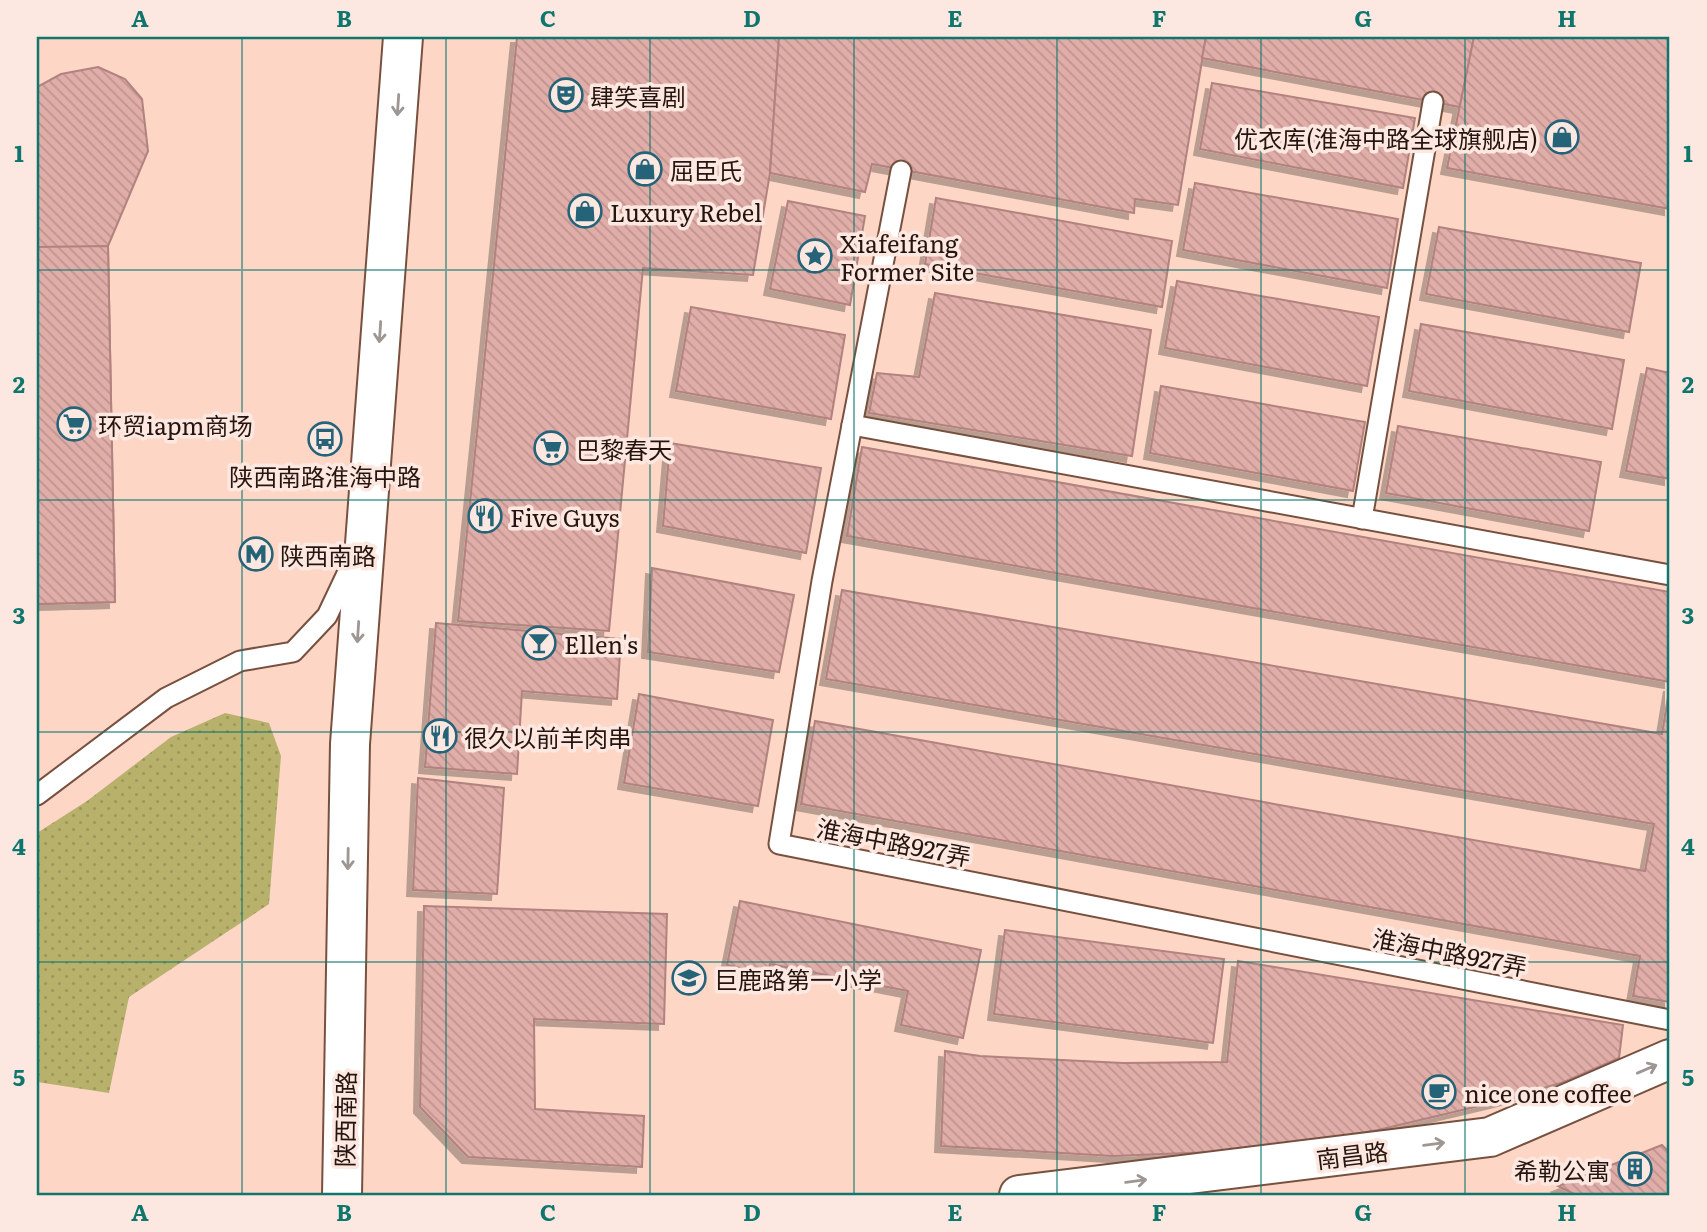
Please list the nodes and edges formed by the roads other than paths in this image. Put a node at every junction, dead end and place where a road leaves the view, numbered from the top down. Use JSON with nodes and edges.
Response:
{"nodes":[{"id":1,"x":403,"y":37,"type":"edge"},
{"id":2,"x":1433,"y":102,"type":"dead end"},
{"id":3,"x":901,"y":171,"type":"dead end"},
{"id":4,"x":852,"y":425,"type":"junction"},
{"id":5,"x":1363,"y":519,"type":"junction"},
{"id":6,"x":365,"y":536,"type":"junction"},
{"id":7,"x":1670,"y":575,"type":"edge"},
{"id":8,"x":37,"y":795,"type":"edge"},
{"id":9,"x":1670,"y":1020,"type":"edge"},
{"id":10,"x":1670,"y":1059,"type":"edge"},
{"id":11,"x":342,"y":1195,"type":"edge"},
{"id":12,"x":1019,"y":1195,"type":"edge"}],
"edges":[{"from":1,"to":6,"type":"main road","name":"陕西南路","one_way":true},
{"from":2,"to":5,"type":"lane"},
{"from":3,"to":4,"type":"lane","name":"淮海中路927弄"},
{"from":4,"to":5,"type":"lane"},
{"from":4,"to":9,"type":"lane","name":"淮海中路927弄"},
{"from":5,"to":7,"type":"lane"},
{"from":6,"to":8,"type":"lane"},
{"from":6,"to":11,"type":"main road","name":"陕西南路","one_way":true},
{"from":12,"to":10,"type":"main road","name":"南昌路","one_way":true}]}
